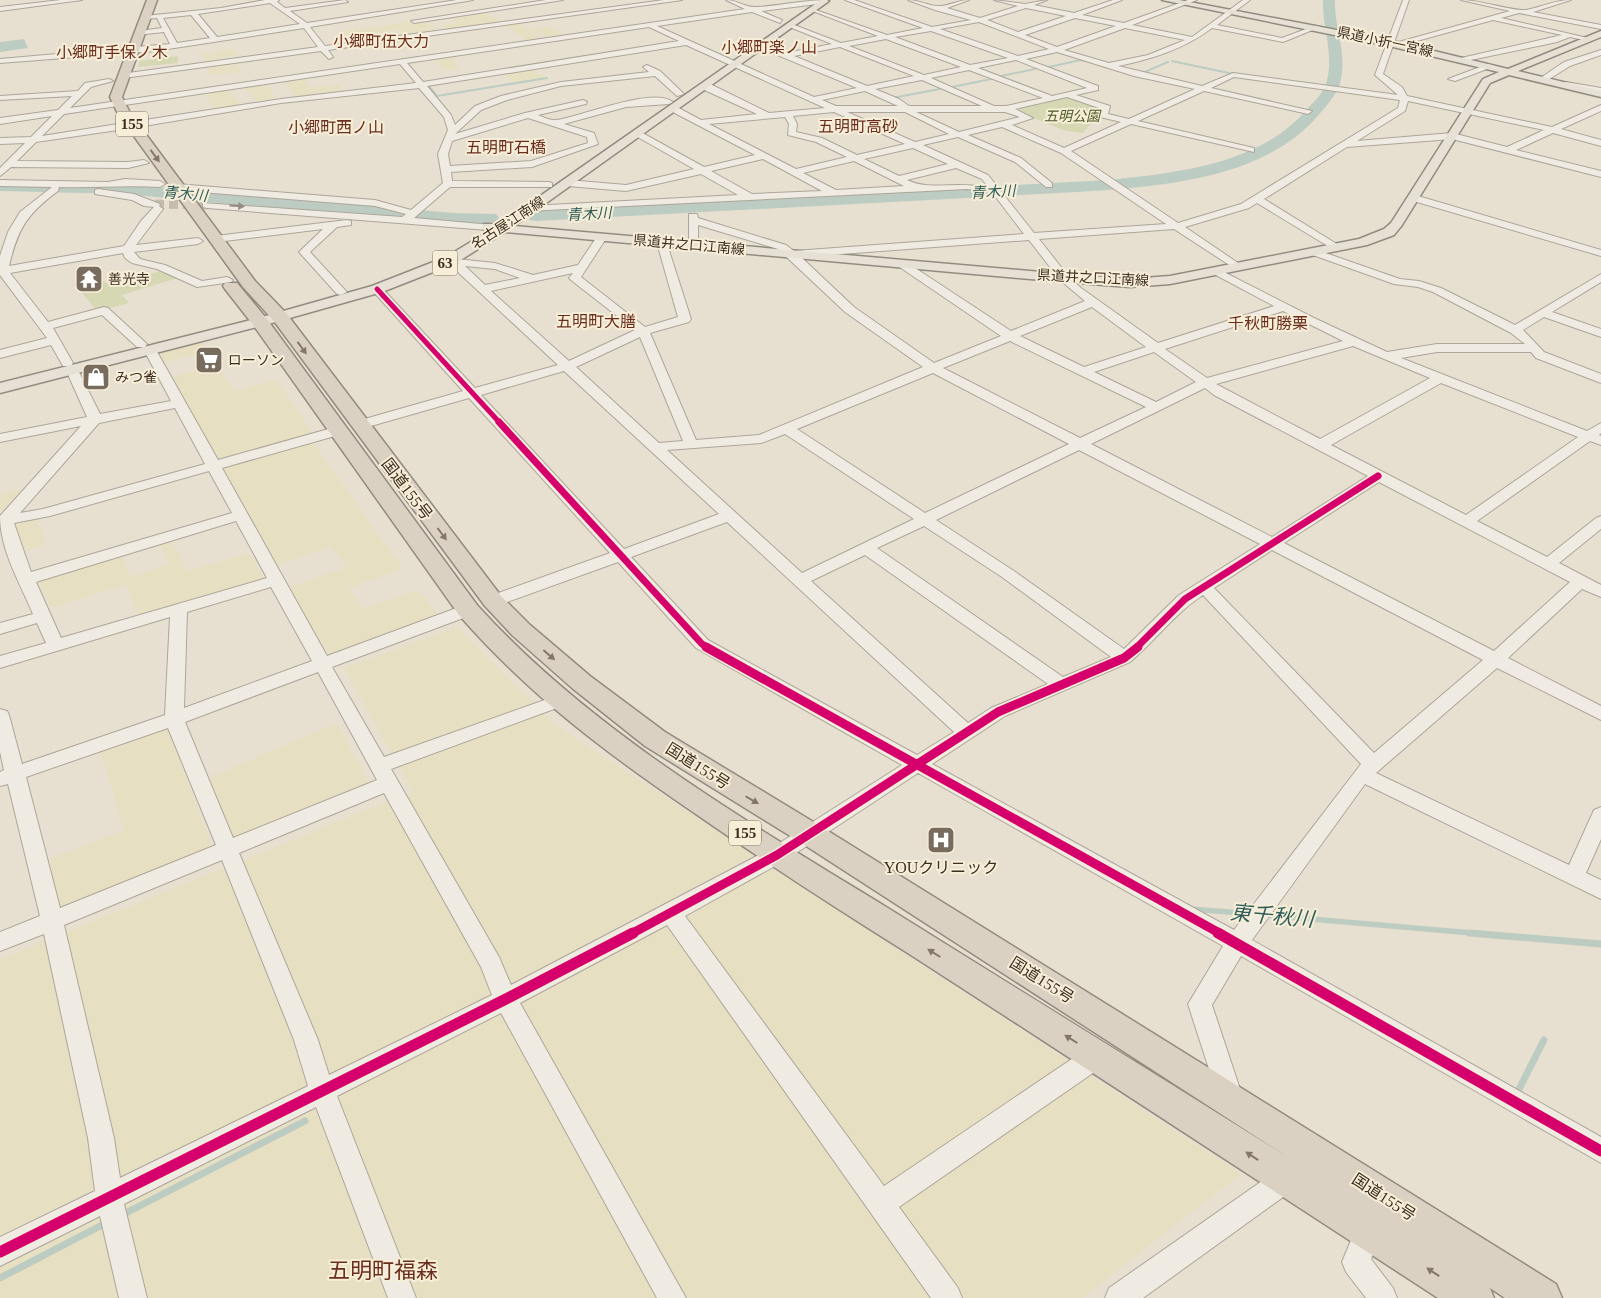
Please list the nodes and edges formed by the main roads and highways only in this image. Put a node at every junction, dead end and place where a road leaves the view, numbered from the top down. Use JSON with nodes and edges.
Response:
{"nodes":[{"id":1,"x":142,"y":0,"type":"edge"},
{"id":2,"x":152,"y":0,"type":"edge"},
{"id":3,"x":827,"y":0,"type":"edge"},
{"id":4,"x":1166,"y":0,"type":"edge"},
{"id":5,"x":785,"y":23,"type":"junction"},
{"id":6,"x":1601,"y":34,"type":"edge"},
{"id":7,"x":127,"y":51,"type":"junction"},
{"id":8,"x":732,"y":62,"type":"junction"},
{"id":9,"x":1509,"y":71,"type":"junction"},
{"id":10,"x":1601,"y":94,"type":"edge"},
{"id":11,"x":671,"y":105,"type":"junction"},
{"id":12,"x":173,"y":196,"type":"junction"},
{"id":13,"x":495,"y":228,"type":"junction"},
{"id":14,"x":207,"y":240,"type":"junction"},
{"id":15,"x":267,"y":317,"type":"junction"},
{"id":16,"x":69,"y":366,"type":"junction"},
{"id":17,"x":0,"y":379,"type":"edge"},
{"id":18,"x":0,"y":388,"type":"edge"},
{"id":19,"x":480,"y":606,"type":"junction"},
{"id":20,"x":1474,"y":1298,"type":"edge"},
{"id":21,"x":1542,"y":1298,"type":"edge"}],
"edges":[{"from":1,"to":7,"type":"highway","number":"155"},
{"from":2,"to":7,"type":"highway","number":"155"},
{"from":3,"to":5,"type":"main road","name":"名古屋江南線","number":"63"},
{"from":3,"to":5,"type":"main road","name":"名古屋江南線","number":"63"},
{"from":4,"to":9,"type":"main road","name":"県道小折一宮線"},
{"from":5,"to":8,"type":"main road","name":"名古屋江南線","number":"63"},
{"from":5,"to":8,"type":"main road","name":"名古屋江南線","number":"63"},
{"from":6,"to":9,"type":"main road","name":"県道井之口江南線"},
{"from":7,"to":12,"type":"highway","name":"国道155号","number":"155","one_way":true},
{"from":7,"to":12,"type":"highway","name":"国道155号","number":"155"},
{"from":8,"to":11,"type":"main road","name":"名古屋江南線","number":"63"},
{"from":8,"to":11,"type":"main road","name":"名古屋江南線","number":"63"},
{"from":9,"to":10,"type":"main road","name":"県道小折一宮線"},
{"from":9,"to":13,"type":"main road","name":"県道井之口江南線"},
{"from":11,"to":13,"type":"main road","name":"名古屋江南線","number":"63"},
{"from":11,"to":13,"type":"main road","name":"名古屋江南線","number":"63"},
{"from":12,"to":14,"type":"highway","name":"国道155号","number":"155"},
{"from":13,"to":15,"type":"main road","name":"名古屋江南線","number":"63"},
{"from":13,"to":15,"type":"main road","name":"名古屋江南線","number":"63"},
{"from":14,"to":15,"type":"highway","name":"国道155号","number":"155"},
{"from":14,"to":15,"type":"highway","name":"国道155号","number":"155"},
{"from":15,"to":16,"type":"main road","name":"名古屋江南線","number":"63"},
{"from":15,"to":19,"type":"highway","name":"国道155号","number":"155"},
{"from":16,"to":17,"type":"main road","name":"名古屋江南線","number":"63"},
{"from":16,"to":18,"type":"main road","name":"名古屋江南線","number":"63"},
{"from":20,"to":19,"type":"highway","name":"国道155号","number":"155","one_way":true},
{"from":19,"to":21,"type":"highway","name":"国道155号","number":"155","one_way":true}]}
